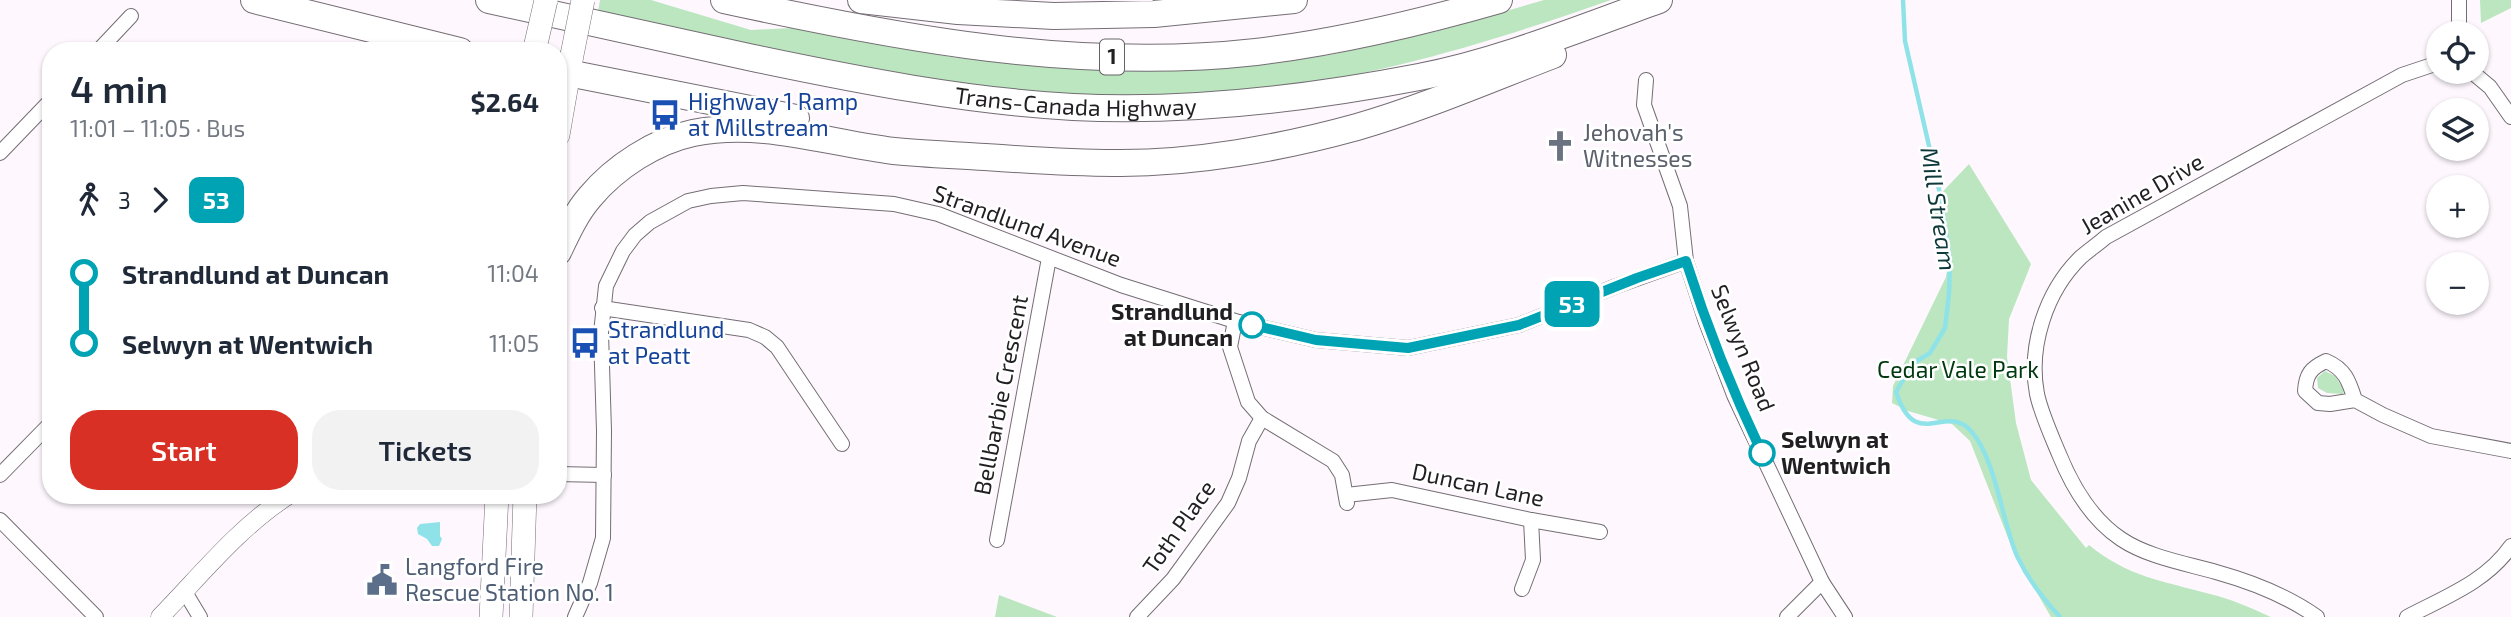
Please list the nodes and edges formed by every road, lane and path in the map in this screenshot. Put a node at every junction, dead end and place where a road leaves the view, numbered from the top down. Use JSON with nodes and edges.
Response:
{"nodes":[{"id":1,"x":254,"y":0,"type":"edge"},
{"id":2,"x":489,"y":0,"type":"edge"},
{"id":3,"x":546,"y":0,"type":"edge"},
{"id":4,"x":583,"y":0,"type":"edge"},
{"id":5,"x":724,"y":0,"type":"edge"},
{"id":6,"x":861,"y":0,"type":"edge"},
{"id":7,"x":1062,"y":0,"type":"edge"},
{"id":8,"x":1206,"y":0,"type":"edge"},
{"id":9,"x":1294,"y":0,"type":"edge"},
{"id":10,"x":1499,"y":0,"type":"edge"},
{"id":11,"x":1659,"y":0,"type":"edge"},
{"id":12,"x":1668,"y":0,"type":"edge"},
{"id":13,"x":2459,"y":0,"type":"edge"},
{"id":14,"x":131,"y":16,"type":"dead end"},
{"id":15,"x":2459,"y":21,"type":"edge"},
{"id":16,"x":378,"y":30,"type":"junction"},
{"id":17,"x":106,"y":42,"type":"edge"},
{"id":18,"x":403,"y":42,"type":"edge"},
{"id":19,"x":425,"y":42,"type":"edge"},
{"id":20,"x":537,"y":42,"type":"edge"},
{"id":21,"x":567,"y":63,"type":"edge"},
{"id":22,"x":567,"y":67,"type":"edge"},
{"id":23,"x":2426,"y":67,"type":"edge"},
{"id":24,"x":1646,"y":80,"type":"dead end"},
{"id":25,"x":2486,"y":84,"type":"edge"},
{"id":26,"x":42,"y":109,"type":"edge"},
{"id":27,"x":2511,"y":117,"type":"edge"},
{"id":28,"x":0,"y":153,"type":"edge"},
{"id":29,"x":1018,"y":159,"type":"junction"},
{"id":30,"x":567,"y":233,"type":"edge"},
{"id":31,"x":1049,"y":258,"type":"junction"},
{"id":32,"x":1686,"y":261,"type":"junction"},
{"id":33,"x":602,"y":308,"type":"junction"},
{"id":34,"x":1235,"y":321,"type":"junction"},
{"id":35,"x":2355,"y":400,"type":"dead end"},
{"id":36,"x":1262,"y":418,"type":"junction"},
{"id":37,"x":42,"y":432,"type":"edge"},
{"id":38,"x":842,"y":444,"type":"dead end"},
{"id":39,"x":2511,"y":452,"type":"edge"},
{"id":40,"x":567,"y":474,"type":"edge"},
{"id":41,"x":0,"y":475,"type":"edge"},
{"id":42,"x":604,"y":475,"type":"junction"},
{"id":43,"x":275,"y":504,"type":"edge"},
{"id":44,"x":497,"y":504,"type":"edge"},
{"id":45,"x":526,"y":504,"type":"edge"},
{"id":46,"x":0,"y":520,"type":"edge"},
{"id":47,"x":1531,"y":520,"type":"junction"},
{"id":48,"x":1600,"y":532,"type":"dead end"},
{"id":49,"x":997,"y":540,"type":"dead end"},
{"id":50,"x":2511,"y":546,"type":"edge"},
{"id":51,"x":1822,"y":582,"type":"junction"},
{"id":52,"x":1522,"y":589,"type":"dead end"},
{"id":53,"x":185,"y":592,"type":"junction"},
{"id":54,"x":96,"y":617,"type":"edge"},
{"id":55,"x":160,"y":617,"type":"edge"},
{"id":56,"x":200,"y":617,"type":"edge"},
{"id":57,"x":492,"y":617,"type":"edge"},
{"id":58,"x":521,"y":617,"type":"edge"},
{"id":59,"x":575,"y":617,"type":"edge"},
{"id":60,"x":1137,"y":617,"type":"edge"},
{"id":61,"x":1787,"y":617,"type":"edge"},
{"id":62,"x":1845,"y":617,"type":"edge"},
{"id":63,"x":2317,"y":617,"type":"edge"},
{"id":64,"x":2407,"y":617,"type":"edge"}],
"edges":[{"from":1,"to":16,"type":"highway"},
{"from":2,"to":11,"type":"highway","name":"Trans-Canada Highway","number":"1"},
{"from":3,"to":20,"type":"main road","bridge":true},
{"from":4,"to":21,"type":"main road","bridge":true},
{"from":5,"to":10,"type":"highway","name":"Trans-Canada Highway","number":"1"},
{"from":6,"to":9,"type":"highway"},
{"from":7,"to":8,"type":"highway"},
{"from":12,"to":29,"type":"highway"},
{"from":13,"to":15,"type":"street"},
{"from":14,"to":17,"type":"street"},
{"from":16,"to":18,"type":"highway"},
{"from":16,"to":19,"type":"highway"},
{"from":22,"to":29,"type":"highway"},
{"from":23,"to":63,"type":"street","name":"Jeanine Drive"},
{"from":24,"to":32,"type":"street","name":"Selwyn Road"},
{"from":25,"to":27,"type":"street"},
{"from":26,"to":28,"type":"street"},
{"from":29,"to":30,"type":"highway"},
{"from":31,"to":33,"type":"street","name":"Strandlund Avenue"},
{"from":31,"to":34,"type":"street","name":"Strandlund Avenue"},
{"from":31,"to":49,"type":"street","name":"Bellbarbie Crescent"},
{"from":32,"to":34,"type":"street","name":"Strandlund Avenue"},
{"from":32,"to":51,"type":"street","name":"Selwyn Road"},
{"from":33,"to":38,"type":"street"},
{"from":33,"to":42,"type":"street","name":"Strandlund Avenue"},
{"from":34,"to":36,"type":"street"},
{"from":35,"to":39,"type":"street"},
{"from":36,"to":47,"type":"street","name":"Duncan Lane"},
{"from":36,"to":60,"type":"street","name":"Toth Place"},
{"from":37,"to":41,"type":"street"},
{"from":40,"to":42,"type":"street"},
{"from":42,"to":59,"type":"street","name":"Strandlund Avenue"},
{"from":43,"to":53,"type":"street"},
{"from":44,"to":57,"type":"main road"},
{"from":45,"to":58,"type":"main road"},
{"from":46,"to":54,"type":"street"},
{"from":47,"to":48,"type":"street","name":"Duncan Lane"},
{"from":47,"to":52,"type":"street"},
{"from":50,"to":64,"type":"street"},
{"from":51,"to":61,"type":"street"},
{"from":51,"to":62,"type":"street","name":"Selwyn Road"},
{"from":53,"to":55,"type":"street"},
{"from":53,"to":56,"type":"street"}]}
